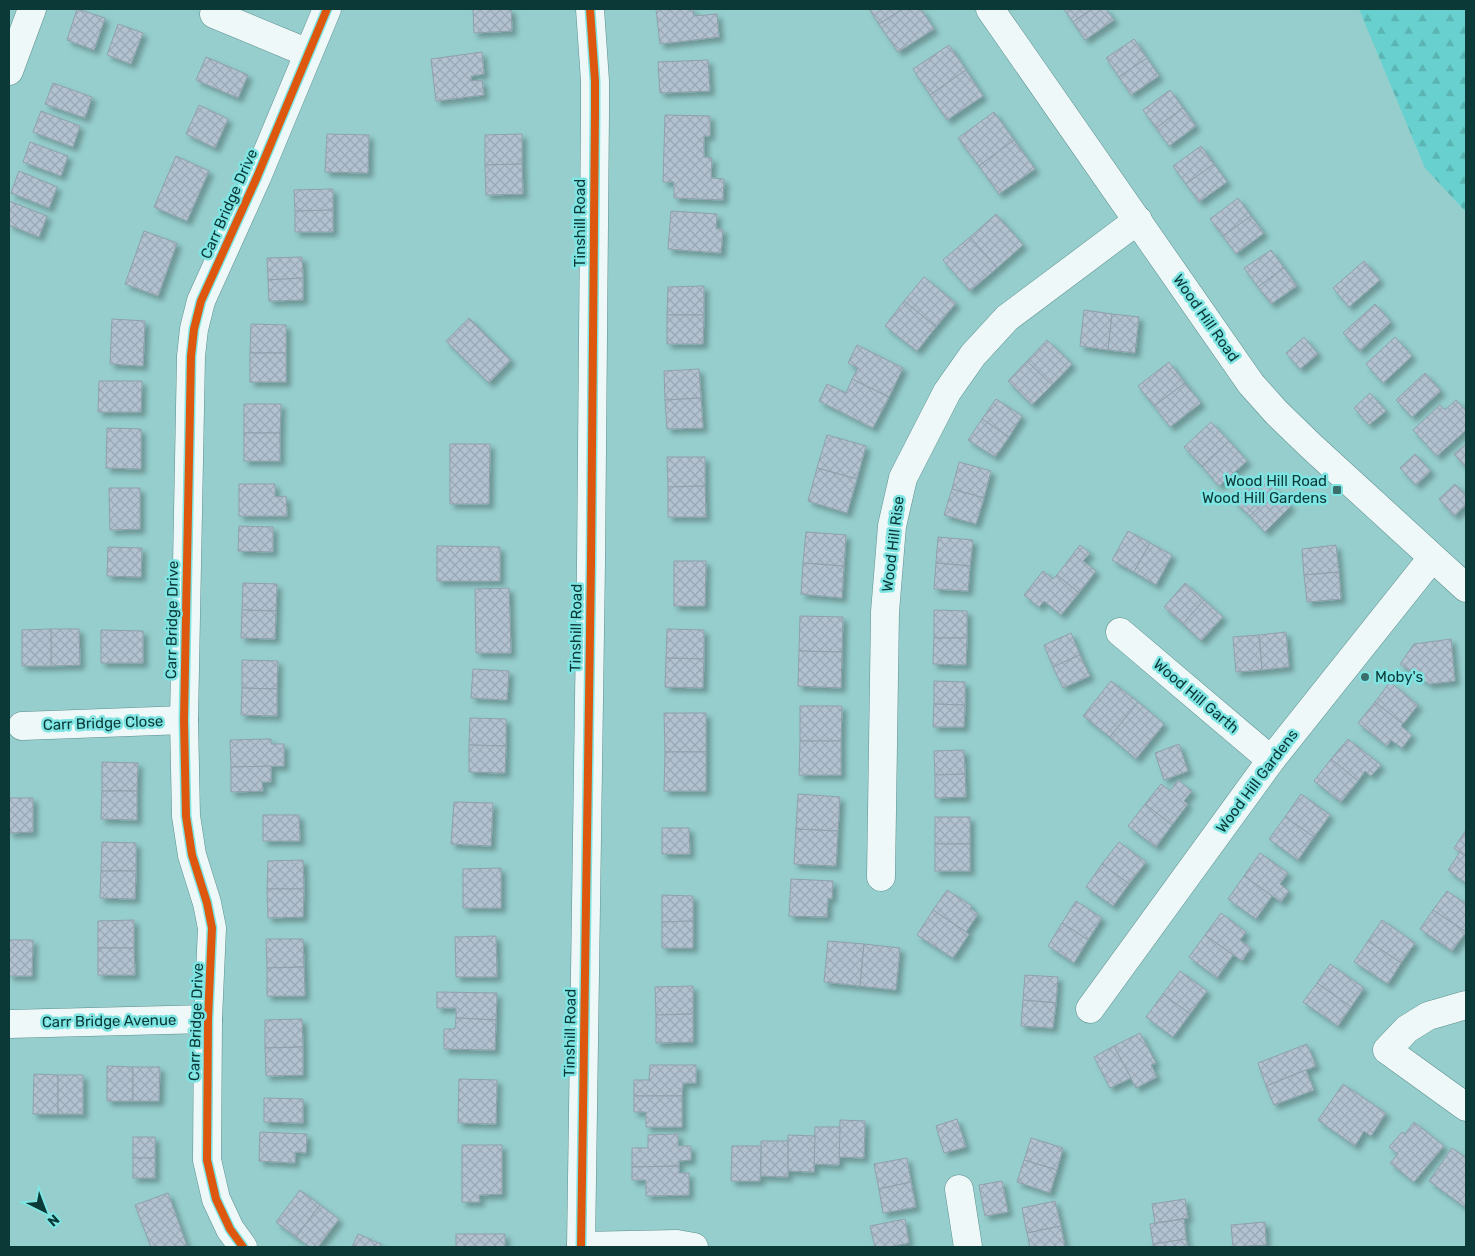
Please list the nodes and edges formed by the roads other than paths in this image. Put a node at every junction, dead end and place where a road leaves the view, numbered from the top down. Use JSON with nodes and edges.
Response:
{"nodes":[{"id":1,"x":32,"y":9,"type":"edge"},
{"id":2,"x":327,"y":9,"type":"edge"},
{"id":3,"x":590,"y":9,"type":"edge"},
{"id":4,"x":990,"y":9,"type":"edge"},
{"id":5,"x":214,"y":14,"type":"dead end"},
{"id":6,"x":308,"y":53,"type":"junction"},
{"id":7,"x":9,"y":71,"type":"edge"},
{"id":8,"x":1138,"y":220,"type":"junction"},
{"id":9,"x":1432,"y":558,"type":"junction"},
{"id":10,"x":1466,"y":588,"type":"edge"},
{"id":11,"x":1120,"y":632,"type":"dead end"},
{"id":12,"x":184,"y":720,"type":"junction"},
{"id":13,"x":22,"y":726,"type":"dead end"},
{"id":14,"x":1271,"y":760,"type":"junction"},
{"id":15,"x":881,"y":877,"type":"dead end"},
{"id":16,"x":1466,"y":1005,"type":"edge"},
{"id":17,"x":1090,"y":1009,"type":"dead end"},
{"id":18,"x":208,"y":1019,"type":"junction"},
{"id":19,"x":9,"y":1024,"type":"edge"},
{"id":20,"x":1466,"y":1107,"type":"edge"},
{"id":21,"x":958,"y":1189,"type":"dead end"},
{"id":22,"x":243,"y":1247,"type":"edge"},
{"id":23,"x":581,"y":1247,"type":"edge"},
{"id":24,"x":694,"y":1247,"type":"edge"},
{"id":25,"x":968,"y":1247,"type":"edge"}],
"edges":[{"from":1,"to":7,"type":"street"},
{"from":2,"to":6,"type":"street","name":"Carr Bridge Drive"},
{"from":3,"to":23,"type":"street","name":"Tinshill Road"},
{"from":4,"to":8,"type":"street","name":"Wood Hill Road"},
{"from":5,"to":6,"type":"street"},
{"from":6,"to":12,"type":"street","name":"Carr Bridge Drive"},
{"from":8,"to":9,"type":"street","name":"Wood Hill Road"},
{"from":8,"to":15,"type":"street","name":"Wood Hill Rise"},
{"from":9,"to":10,"type":"street","name":"Wood Hill Road"},
{"from":9,"to":14,"type":"street","name":"Wood Hill Gardens"},
{"from":11,"to":14,"type":"street","name":"Wood Hill Garth"},
{"from":12,"to":13,"type":"street","name":"Carr Bridge Close"},
{"from":12,"to":18,"type":"street","name":"Carr Bridge Drive"},
{"from":14,"to":17,"type":"street","name":"Wood Hill Gardens"},
{"from":16,"to":20,"type":"street"},
{"from":18,"to":19,"type":"street","name":"Carr Bridge Avenue"},
{"from":18,"to":22,"type":"street","name":"Carr Bridge Drive"},
{"from":21,"to":25,"type":"street"},
{"from":23,"to":24,"type":"street"}]}
